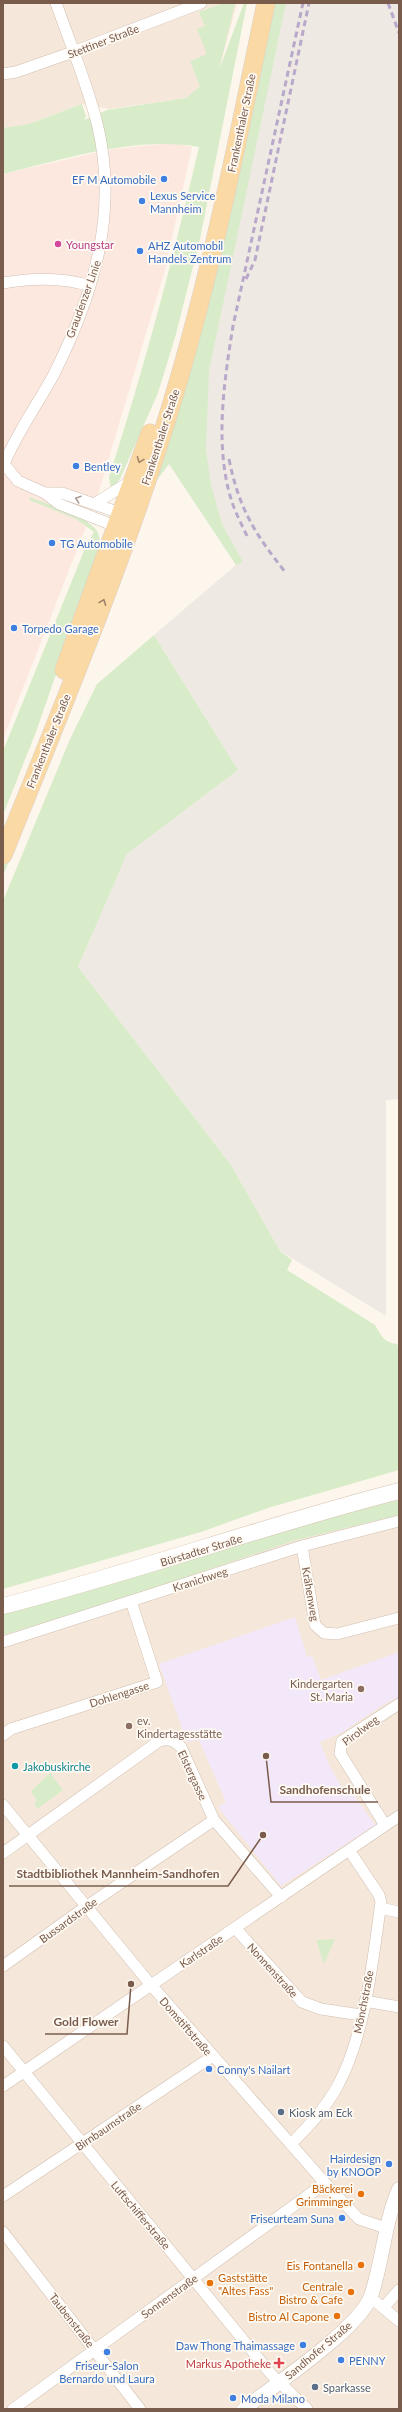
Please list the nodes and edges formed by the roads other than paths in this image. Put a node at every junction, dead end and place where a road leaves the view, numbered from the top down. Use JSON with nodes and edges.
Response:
{"nodes":[{"id":1,"x":56,"y":3,"type":"edge"},
{"id":2,"x":201,"y":3,"type":"edge"},
{"id":3,"x":254,"y":3,"type":"edge"},
{"id":4,"x":266,"y":3,"type":"edge"},
{"id":5,"x":173,"y":8,"type":"edge"},
{"id":6,"x":73,"y":52,"type":"junction"},
{"id":7,"x":3,"y":74,"type":"edge"},
{"id":8,"x":3,"y":283,"type":"edge"},
{"id":9,"x":90,"y":286,"type":"junction"},
{"id":10,"x":4,"y":464,"type":"edge"},
{"id":11,"x":131,"y":481,"type":"junction"},
{"id":12,"x":45,"y":493,"type":"junction"},
{"id":13,"x":94,"y":504,"type":"junction"},
{"id":14,"x":122,"y":522,"type":"junction"},
{"id":15,"x":3,"y":827,"type":"edge"},
{"id":16,"x":3,"y":855,"type":"edge"},
{"id":17,"x":399,"y":1491,"type":"edge"},
{"id":18,"x":399,"y":1521,"type":"edge"},
{"id":19,"x":302,"y":1546,"type":"junction"},
{"id":20,"x":131,"y":1601,"type":"junction"},
{"id":21,"x":3,"y":1606,"type":"edge"},
{"id":22,"x":399,"y":1618,"type":"edge"},
{"id":23,"x":3,"y":1642,"type":"edge"},
{"id":24,"x":399,"y":1704,"type":"edge"},
{"id":25,"x":3,"y":1735,"type":"edge"},
{"id":26,"x":3,"y":1805,"type":"edge"},
{"id":27,"x":399,"y":1816,"type":"edge"},
{"id":28,"x":214,"y":1820,"type":"junction"},
{"id":29,"x":385,"y":1825,"type":"junction"},
{"id":30,"x":27,"y":1835,"type":"junction"},
{"id":31,"x":349,"y":1850,"type":"junction"},
{"id":32,"x":3,"y":1853,"type":"edge"},
{"id":33,"x":281,"y":1897,"type":"junction"},
{"id":34,"x":87,"y":1906,"type":"junction"},
{"id":35,"x":380,"y":1908,"type":"junction"},
{"id":36,"x":399,"y":1912,"type":"edge"},
{"id":37,"x":235,"y":1928,"type":"junction"},
{"id":38,"x":3,"y":1966,"type":"edge"},
{"id":39,"x":151,"y":1985,"type":"junction"},
{"id":40,"x":365,"y":2001,"type":"junction"},
{"id":41,"x":399,"y":2007,"type":"edge"},
{"id":42,"x":361,"y":2016,"type":"junction"},
{"id":43,"x":3,"y":2046,"type":"edge"},
{"id":44,"x":213,"y":2056,"type":"junction"},
{"id":45,"x":24,"y":2072,"type":"junction"},
{"id":46,"x":3,"y":2086,"type":"edge"},
{"id":47,"x":82,"y":2144,"type":"junction"},
{"id":48,"x":291,"y":2144,"type":"junction"},
{"id":49,"x":326,"y":2183,"type":"junction"},
{"id":50,"x":399,"y":2189,"type":"edge"},
{"id":51,"x":3,"y":2196,"type":"edge"},
{"id":52,"x":386,"y":2228,"type":"junction"},
{"id":53,"x":3,"y":2232,"type":"edge"},
{"id":54,"x":194,"y":2279,"type":"junction"},
{"id":55,"x":399,"y":2290,"type":"edge"},
{"id":56,"x":370,"y":2298,"type":"junction"},
{"id":57,"x":384,"y":2307,"type":"junction"},
{"id":58,"x":399,"y":2321,"type":"edge"},
{"id":59,"x":95,"y":2350,"type":"junction"},
{"id":60,"x":280,"y":2381,"type":"junction"},
{"id":61,"x":13,"y":2409,"type":"edge"},
{"id":62,"x":140,"y":2409,"type":"edge"},
{"id":63,"x":244,"y":2409,"type":"edge"},
{"id":64,"x":307,"y":2409,"type":"edge"}],
"edges":[{"from":1,"to":6,"type":"street","name":"Graudenzer Linie"},
{"from":2,"to":5,"type":"street","name":"Stettiner Straße"},
{"from":3,"to":11,"type":"main road","name":"Frankenthaler Straße","one_way":true},
{"from":4,"to":14,"type":"main road","name":"Frankenthaler Straße"},
{"from":5,"to":6,"type":"street","name":"Stettiner Straße"},
{"from":6,"to":7,"type":"street","name":"Stettiner Straße"},
{"from":6,"to":9,"type":"street","name":"Graudenzer Linie"},
{"from":8,"to":9,"type":"street"},
{"from":9,"to":10,"type":"street","name":"Graudenzer Linie"},
{"from":10,"to":12,"type":"street","name":"Graudenzer Linie"},
{"from":11,"to":13,"type":"street"},
{"from":11,"to":14,"type":"main road","name":"Frankenthaler Straße"},
{"from":13,"to":12,"type":"street","name":"Graudenzer Linie","one_way":true},
{"from":12,"to":14,"type":"street","name":"Graudenzer Linie"},
{"from":13,"to":14,"type":"street","name":"Graudenzer Linie"},
{"from":14,"to":15,"type":"main road","name":"Frankenthaler Straße"},
{"from":16,"to":14,"type":"main road","name":"Frankenthaler Straße","one_way":true},
{"from":17,"to":21,"type":"main road","name":"Bürstadter Straße"},
{"from":18,"to":19,"type":"street","name":"Kranichweg"},
{"from":19,"to":20,"type":"street","name":"Kranichweg"},
{"from":19,"to":22,"type":"street","name":"Krähenweg"},
{"from":20,"to":23,"type":"street","name":"Kranichweg"},
{"from":20,"to":25,"type":"street","name":"Dohlengasse"},
{"from":24,"to":29,"type":"street","name":"Pirolweg"},
{"from":26,"to":30,"type":"street","name":"Domstiftstraße"},
{"from":27,"to":29,"type":"street","name":"Karlstraße"},
{"from":28,"to":30,"type":"street","name":"Elstergasse"},
{"from":28,"to":33,"type":"street","name":"Elstergasse"},
{"from":28,"to":34,"type":"street","name":"Bussardstraße"},
{"from":29,"to":31,"type":"street","name":"Karlstraße"},
{"from":30,"to":32,"type":"street","name":"Elstergasse"},
{"from":30,"to":34,"type":"street","name":"Domstiftstraße"},
{"from":31,"to":33,"type":"street","name":"Karlstraße"},
{"from":31,"to":35,"type":"street","name":"Mönchstraße"},
{"from":33,"to":37,"type":"street","name":"Karlstraße"},
{"from":34,"to":38,"type":"street","name":"Bussardstraße"},
{"from":34,"to":39,"type":"street","name":"Domstiftstraße"},
{"from":35,"to":36,"type":"street"},
{"from":35,"to":40,"type":"street","name":"Mönchstraße"},
{"from":37,"to":39,"type":"street","name":"Karlstraße"},
{"from":37,"to":42,"type":"street","name":"Nonnenstraße"},
{"from":39,"to":44,"type":"street","name":"Domstiftstraße"},
{"from":39,"to":45,"type":"street","name":"Karlstraße"},
{"from":40,"to":41,"type":"street"},
{"from":40,"to":42,"type":"street","name":"Mönchstraße"},
{"from":42,"to":48,"type":"street","name":"Mönchstraße"},
{"from":43,"to":45,"type":"street","name":"Luftschifferstraße"},
{"from":44,"to":47,"type":"street","name":"Birnbaumstraße"},
{"from":44,"to":48,"type":"street","name":"Domstiftstraße"},
{"from":45,"to":46,"type":"street","name":"Karlstraße"},
{"from":45,"to":47,"type":"street","name":"Luftschifferstraße"},
{"from":47,"to":51,"type":"street","name":"Birnbaumstraße"},
{"from":47,"to":54,"type":"street","name":"Luftschifferstraße"},
{"from":48,"to":49,"type":"street","name":"Domstiftstraße"},
{"from":49,"to":52,"type":"street","name":"Domstiftstraße"},
{"from":49,"to":54,"type":"street","name":"Sonnenstraße"},
{"from":50,"to":52,"type":"street","name":"Sandhofer Straße"},
{"from":52,"to":56,"type":"street","name":"Sandhofer Straße"},
{"from":53,"to":59,"type":"street","name":"Taubenstraße"},
{"from":54,"to":59,"type":"street","name":"Sonnenstraße"},
{"from":54,"to":60,"type":"street","name":"Luftschifferstraße"},
{"from":55,"to":57,"type":"street"},
{"from":56,"to":57,"type":"street"},
{"from":56,"to":60,"type":"street","name":"Sandhofer Straße"},
{"from":57,"to":58,"type":"street"},
{"from":59,"to":61,"type":"street","name":"Sonnenstraße"},
{"from":59,"to":62,"type":"street","name":"Taubenstraße"},
{"from":60,"to":63,"type":"street","name":"Sandhofer Straße"},
{"from":60,"to":64,"type":"street","name":"Luftschifferstraße"}]}
